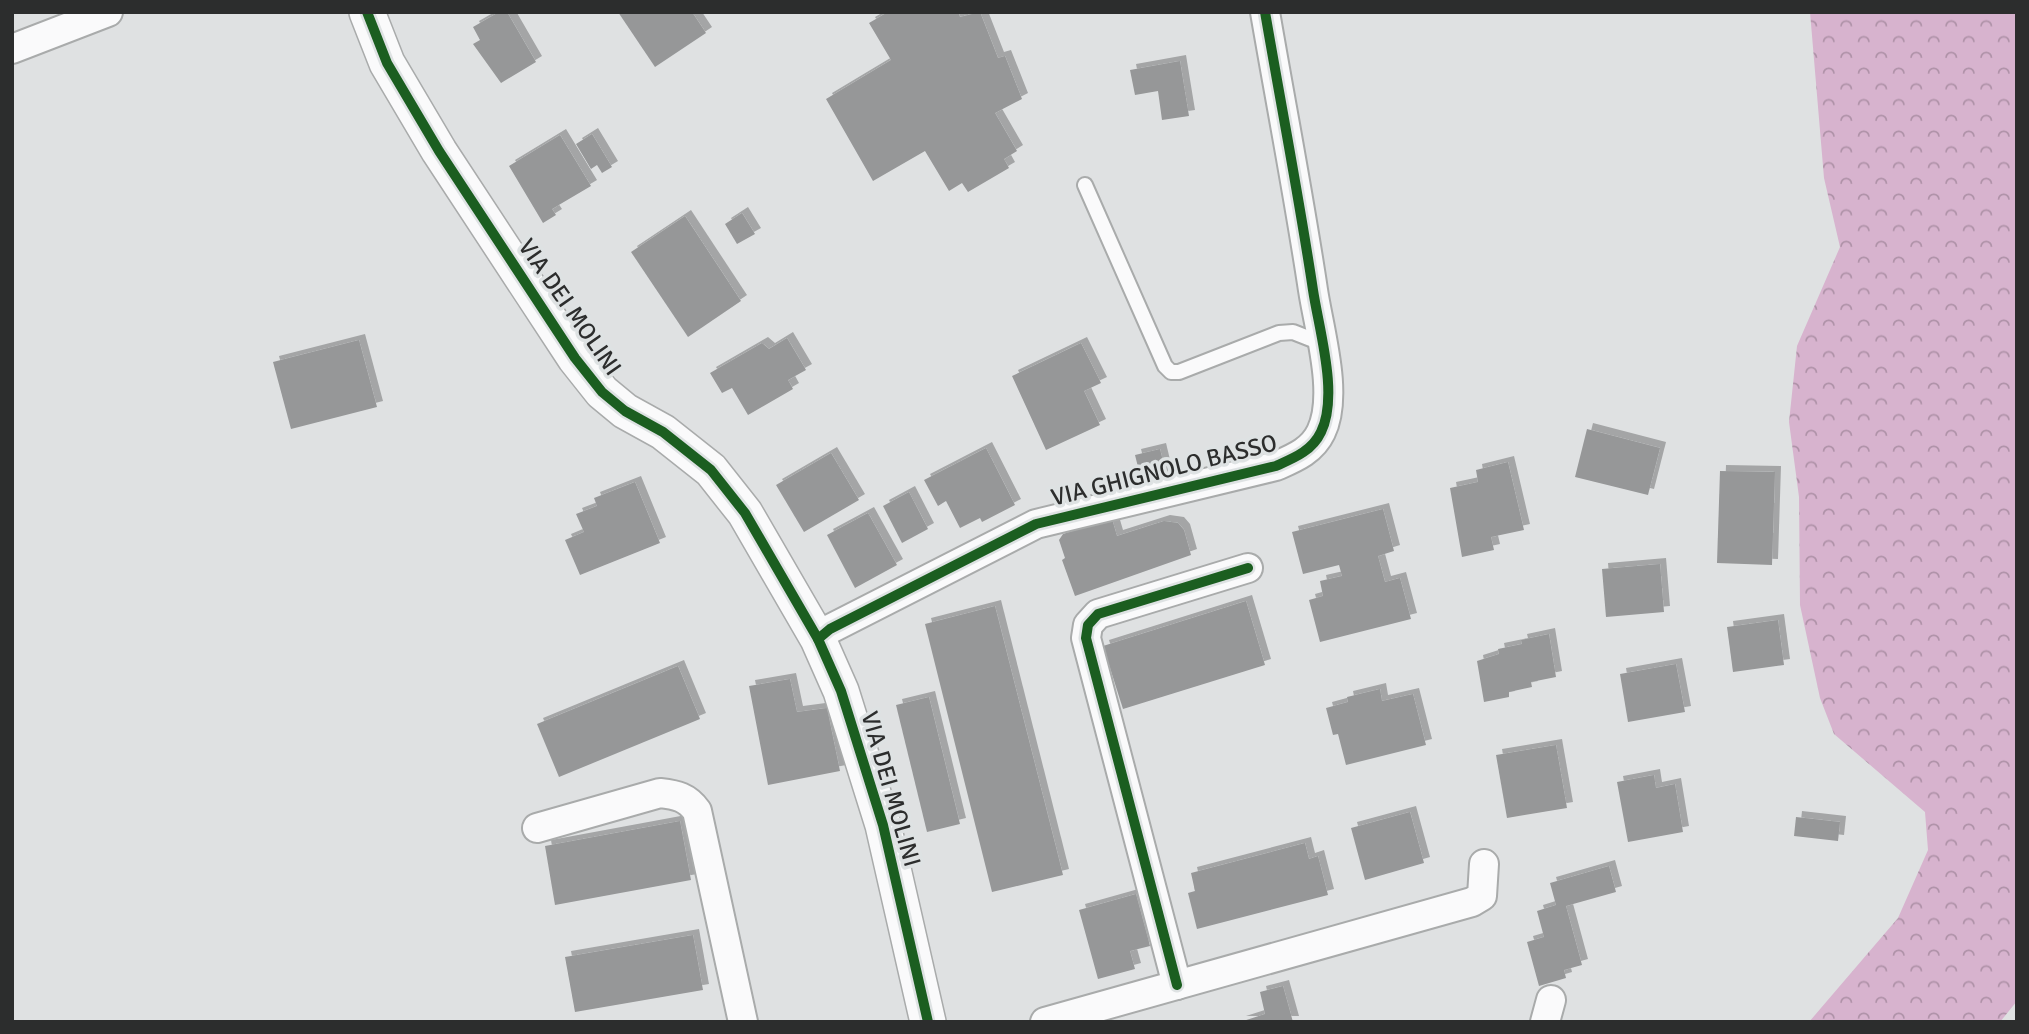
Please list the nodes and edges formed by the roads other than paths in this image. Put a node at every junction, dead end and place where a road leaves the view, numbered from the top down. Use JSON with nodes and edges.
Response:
{"nodes":[{"id":1,"x":108,"y":12,"type":"edge"},
{"id":2,"x":368,"y":12,"type":"edge"},
{"id":3,"x":1265,"y":12,"type":"edge"},
{"id":4,"x":12,"y":49,"type":"edge"},
{"id":5,"x":1085,"y":185,"type":"dead end"},
{"id":6,"x":1321,"y":343,"type":"junction"},
{"id":7,"x":1248,"y":568,"type":"dead end"},
{"id":8,"x":818,"y":639,"type":"junction"},
{"id":9,"x":537,"y":828,"type":"dead end"},
{"id":10,"x":1483,"y":864,"type":"dead end"},
{"id":11,"x":1177,"y":985,"type":"junction"},
{"id":12,"x":743,"y":1022,"type":"edge"},
{"id":13,"x":928,"y":1022,"type":"edge"},
{"id":14,"x":1045,"y":1022,"type":"edge"}],
"edges":[{"from":1,"to":4,"type":"street"},
{"from":2,"to":8,"type":"street","name":"VIA DEI MOLINI"},
{"from":3,"to":6,"type":"street","name":"VIA GHIGNOLO BASSO"},
{"from":5,"to":6,"type":"lane"},
{"from":6,"to":8,"type":"street","name":"VIA GHIGNOLO BASSO"},
{"from":7,"to":11,"type":"street"},
{"from":8,"to":13,"type":"street","name":"VIA DEI MOLINI"},
{"from":9,"to":12,"type":"street"},
{"from":10,"to":11,"type":"street"},
{"from":11,"to":14,"type":"street"}]}
